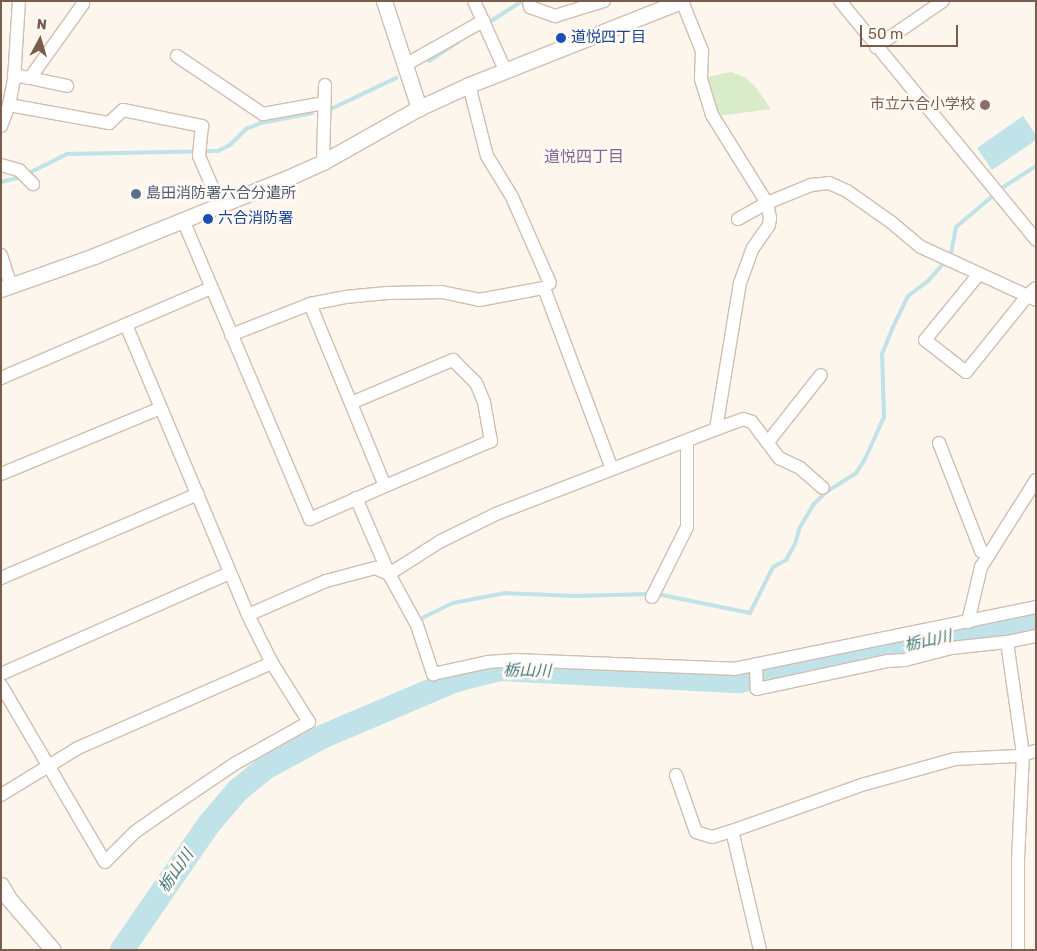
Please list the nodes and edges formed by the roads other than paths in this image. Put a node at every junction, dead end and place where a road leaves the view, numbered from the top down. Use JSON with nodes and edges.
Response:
{"nodes":[{"id":1,"x":19,"y":1,"type":"edge"},
{"id":2,"x":82,"y":1,"type":"edge"},
{"id":3,"x":384,"y":1,"type":"edge"},
{"id":4,"x":474,"y":1,"type":"edge"},
{"id":5,"x":529,"y":1,"type":"edge"},
{"id":6,"x":604,"y":1,"type":"edge"},
{"id":7,"x":681,"y":1,"type":"edge"},
{"id":8,"x":840,"y":1,"type":"edge"},
{"id":9,"x":943,"y":1,"type":"edge"},
{"id":10,"x":483,"y":21,"type":"junction"},
{"id":11,"x":876,"y":47,"type":"junction"},
{"id":12,"x":177,"y":56,"type":"dead end"},
{"id":13,"x":405,"y":64,"type":"junction"},
{"id":14,"x":505,"y":70,"type":"junction"},
{"id":15,"x":14,"y":75,"type":"junction"},
{"id":16,"x":30,"y":78,"type":"junction"},
{"id":17,"x":325,"y":85,"type":"dead end"},
{"id":18,"x":469,"y":85,"type":"junction"},
{"id":19,"x":67,"y":86,"type":"dead end"},
{"id":20,"x":324,"y":103,"type":"junction"},
{"id":21,"x":10,"y":105,"type":"junction"},
{"id":22,"x":419,"y":108,"type":"junction"},
{"id":23,"x":1,"y":126,"type":"edge"},
{"id":24,"x":323,"y":162,"type":"junction"},
{"id":25,"x":1,"y":165,"type":"edge"},
{"id":26,"x":32,"y":183,"type":"dead end"},
{"id":27,"x":767,"y":203,"type":"junction"},
{"id":28,"x":220,"y":204,"type":"junction"},
{"id":29,"x":738,"y":219,"type":"dead end"},
{"id":30,"x":183,"y":220,"type":"junction"},
{"id":31,"x":1036,"y":240,"type":"edge"},
{"id":32,"x":1,"y":255,"type":"edge"},
{"id":33,"x":979,"y":274,"type":"junction"},
{"id":34,"x":550,"y":283,"type":"dead end"},
{"id":35,"x":6,"y":287,"type":"edge"},
{"id":36,"x":211,"y":288,"type":"junction"},
{"id":37,"x":1033,"y":295,"type":"edge"},
{"id":38,"x":310,"y":304,"type":"junction"},
{"id":39,"x":126,"y":325,"type":"junction"},
{"id":40,"x":230,"y":335,"type":"junction"},
{"id":41,"x":821,"y":375,"type":"dead end"},
{"id":42,"x":1,"y":378,"type":"edge"},
{"id":43,"x":351,"y":403,"type":"junction"},
{"id":44,"x":161,"y":408,"type":"junction"},
{"id":45,"x":716,"y":429,"type":"junction"},
{"id":46,"x":687,"y":441,"type":"junction"},
{"id":47,"x":768,"y":442,"type":"junction"},
{"id":48,"x":939,"y":443,"type":"dead end"},
{"id":49,"x":612,"y":469,"type":"junction"},
{"id":50,"x":1,"y":474,"type":"edge"},
{"id":51,"x":1036,"y":480,"type":"edge"},
{"id":52,"x":385,"y":486,"type":"junction"},
{"id":53,"x":823,"y":488,"type":"dead end"},
{"id":54,"x":198,"y":494,"type":"junction"},
{"id":55,"x":356,"y":498,"type":"junction"},
{"id":56,"x":989,"y":555,"type":"junction"},
{"id":57,"x":230,"y":573,"type":"junction"},
{"id":58,"x":389,"y":574,"type":"junction"},
{"id":59,"x":1,"y":578,"type":"edge"},
{"id":60,"x":652,"y":598,"type":"dead end"},
{"id":61,"x":1036,"y":607,"type":"edge"},
{"id":62,"x":248,"y":614,"type":"junction"},
{"id":63,"x":968,"y":622,"type":"junction"},
{"id":64,"x":945,"y":627,"type":"junction"},
{"id":65,"x":1036,"y":636,"type":"edge"},
{"id":66,"x":1008,"y":642,"type":"junction"},
{"id":67,"x":951,"y":648,"type":"junction"},
{"id":68,"x":272,"y":663,"type":"junction"},
{"id":69,"x":756,"y":666,"type":"junction"},
{"id":70,"x":1,"y":674,"type":"edge"},
{"id":71,"x":1,"y":685,"type":"edge"},
{"id":72,"x":1036,"y":751,"type":"edge"},
{"id":73,"x":1023,"y":754,"type":"junction"},
{"id":74,"x":49,"y":766,"type":"junction"},
{"id":75,"x":676,"y":776,"type":"dead end"},
{"id":76,"x":1,"y":795,"type":"edge"},
{"id":77,"x":732,"y":831,"type":"junction"},
{"id":78,"x":1,"y":885,"type":"edge"},
{"id":79,"x":53,"y":950,"type":"edge"},
{"id":80,"x":760,"y":950,"type":"edge"},
{"id":81,"x":1018,"y":950,"type":"edge"}],
"edges":[{"from":1,"to":15,"type":"street"},
{"from":2,"to":16,"type":"street"},
{"from":3,"to":13,"type":"street"},
{"from":4,"to":10,"type":"street"},
{"from":5,"to":6,"type":"street"},
{"from":7,"to":14,"type":"street"},
{"from":7,"to":27,"type":"street"},
{"from":8,"to":11,"type":"street"},
{"from":9,"to":11,"type":"street"},
{"from":10,"to":13,"type":"street"},
{"from":10,"to":14,"type":"street"},
{"from":11,"to":31,"type":"street"},
{"from":12,"to":20,"type":"street"},
{"from":13,"to":22,"type":"street"},
{"from":14,"to":18,"type":"street"},
{"from":15,"to":16,"type":"street"},
{"from":15,"to":21,"type":"street"},
{"from":16,"to":19,"type":"street"},
{"from":17,"to":20,"type":"street"},
{"from":18,"to":22,"type":"street"},
{"from":18,"to":34,"type":"street"},
{"from":20,"to":24,"type":"street"},
{"from":21,"to":23,"type":"street"},
{"from":21,"to":28,"type":"street"},
{"from":22,"to":24,"type":"street"},
{"from":24,"to":28,"type":"street"},
{"from":25,"to":26,"type":"street"},
{"from":27,"to":29,"type":"street"},
{"from":27,"to":33,"type":"street"},
{"from":27,"to":45,"type":"street"},
{"from":28,"to":30,"type":"street"},
{"from":30,"to":35,"type":"street"},
{"from":30,"to":36,"type":"street"},
{"from":32,"to":35,"type":"street"},
{"from":33,"to":37,"type":"street"},
{"from":33,"to":37,"type":"street"},
{"from":36,"to":39,"type":"street"},
{"from":36,"to":40,"type":"street"},
{"from":38,"to":40,"type":"street"},
{"from":38,"to":43,"type":"street"},
{"from":38,"to":49,"type":"street"},
{"from":39,"to":42,"type":"street"},
{"from":39,"to":44,"type":"street"},
{"from":40,"to":55,"type":"street"},
{"from":41,"to":47,"type":"street"},
{"from":43,"to":52,"type":"street"},
{"from":43,"to":52,"type":"street"},
{"from":44,"to":50,"type":"street"},
{"from":44,"to":54,"type":"street"},
{"from":45,"to":46,"type":"street"},
{"from":45,"to":47,"type":"street"},
{"from":46,"to":49,"type":"street"},
{"from":46,"to":60,"type":"street"},
{"from":47,"to":53,"type":"street"},
{"from":48,"to":56,"type":"street"},
{"from":49,"to":58,"type":"street"},
{"from":51,"to":56,"type":"street"},
{"from":52,"to":55,"type":"street"},
{"from":54,"to":57,"type":"street"},
{"from":54,"to":59,"type":"street"},
{"from":55,"to":58,"type":"street"},
{"from":56,"to":63,"type":"street"},
{"from":57,"to":62,"type":"street"},
{"from":57,"to":70,"type":"street"},
{"from":58,"to":62,"type":"street"},
{"from":58,"to":69,"type":"street"},
{"from":61,"to":63,"type":"street"},
{"from":62,"to":68,"type":"street"},
{"from":63,"to":64,"type":"street"},
{"from":64,"to":67,"type":"street"},
{"from":64,"to":69,"type":"street"},
{"from":65,"to":66,"type":"street"},
{"from":66,"to":67,"type":"street"},
{"from":66,"to":73,"type":"street"},
{"from":67,"to":69,"type":"street"},
{"from":68,"to":74,"type":"street"},
{"from":68,"to":74,"type":"street"},
{"from":71,"to":74,"type":"street"},
{"from":72,"to":73,"type":"street"},
{"from":73,"to":77,"type":"street"},
{"from":73,"to":81,"type":"street"},
{"from":74,"to":76,"type":"street"},
{"from":75,"to":77,"type":"street"},
{"from":77,"to":80,"type":"street"},
{"from":78,"to":79,"type":"street"}]}
